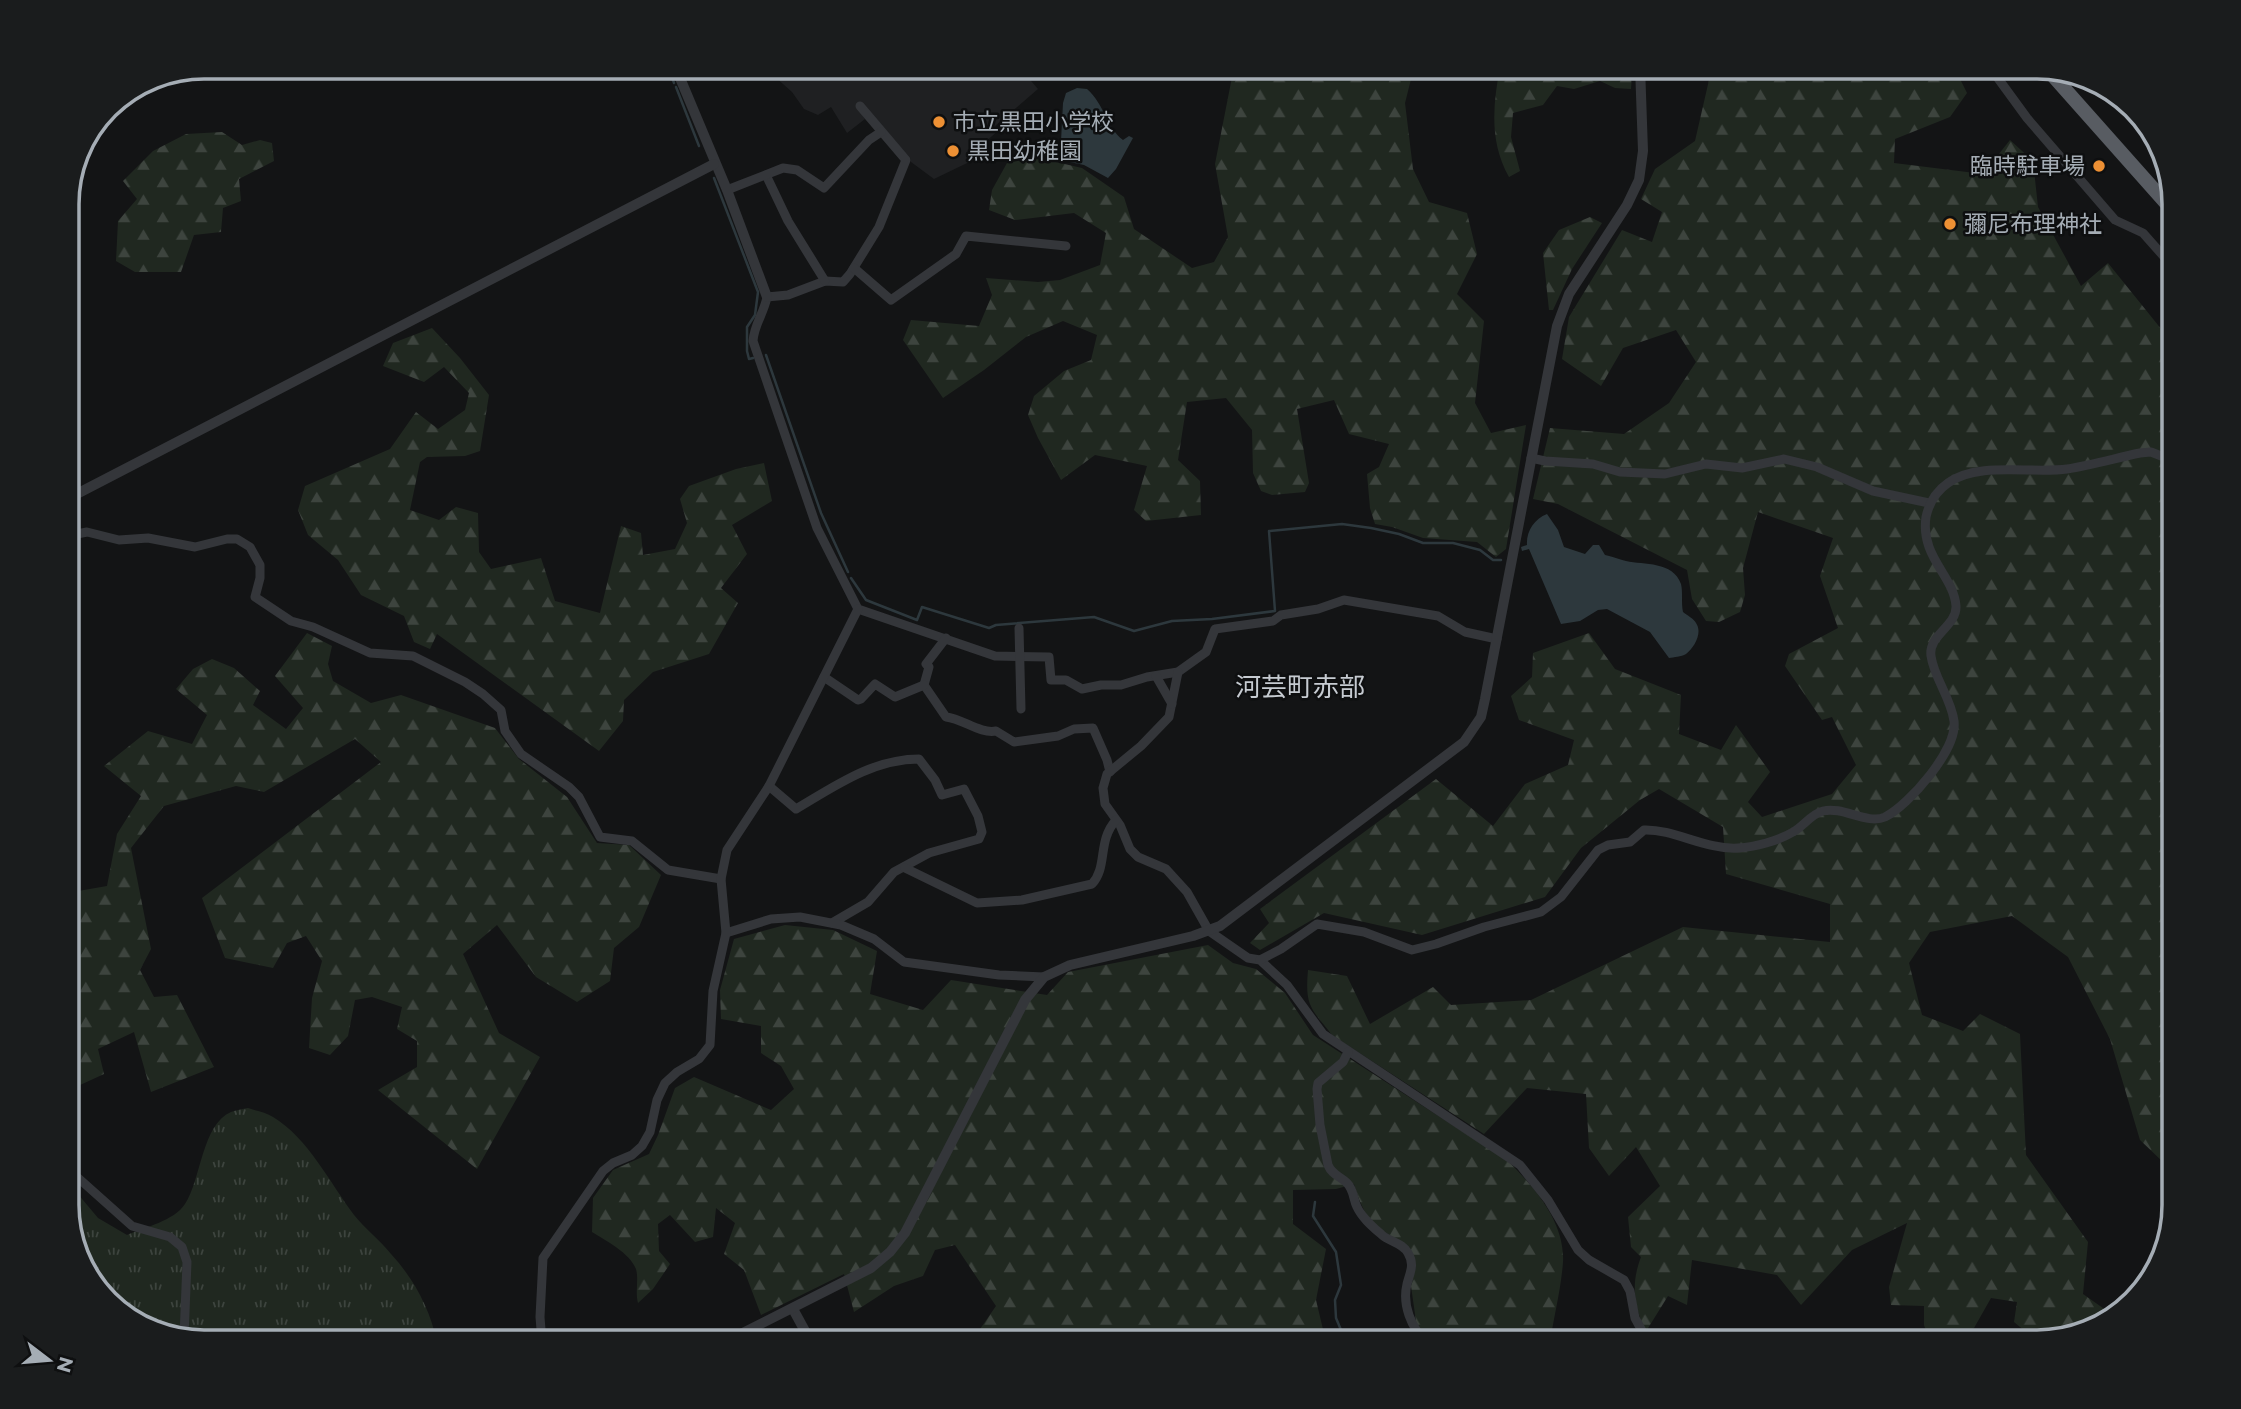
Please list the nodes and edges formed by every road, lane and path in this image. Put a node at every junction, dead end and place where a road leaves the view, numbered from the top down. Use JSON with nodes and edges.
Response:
{"nodes":[{"id":1,"x":680,"y":79,"type":"edge"},
{"id":2,"x":1640,"y":79,"type":"edge"},
{"id":3,"x":1998,"y":79,"type":"edge"},
{"id":4,"x":2058,"y":81,"type":"edge"},
{"id":5,"x":860,"y":106,"type":"dead end"},
{"id":6,"x":881,"y":132,"type":"junction"},
{"id":7,"x":714,"y":164,"type":"junction"},
{"id":8,"x":766,"y":175,"type":"junction"},
{"id":9,"x":727,"y":190,"type":"junction"},
{"id":10,"x":2162,"y":198,"type":"edge"},
{"id":11,"x":1066,"y":246,"type":"dead end"},
{"id":12,"x":2162,"y":254,"type":"edge"},
{"id":13,"x":854,"y":268,"type":"junction"},
{"id":14,"x":825,"y":281,"type":"junction"},
{"id":15,"x":768,"y":297,"type":"junction"},
{"id":16,"x":2162,"y":456,"type":"edge"},
{"id":17,"x":1531,"y":458,"type":"junction"},
{"id":18,"x":79,"y":493,"type":"edge"},
{"id":19,"x":1929,"y":503,"type":"junction"},
{"id":20,"x":79,"y":534,"type":"edge"},
{"id":21,"x":858,"y":609,"type":"junction"},
{"id":22,"x":1018,"y":628,"type":"dead end"},
{"id":23,"x":946,"y":638,"type":"junction"},
{"id":24,"x":1497,"y":639,"type":"junction"},
{"id":25,"x":1018,"y":657,"type":"junction"},
{"id":26,"x":1178,"y":672,"type":"junction"},
{"id":27,"x":1156,"y":676,"type":"junction"},
{"id":28,"x":824,"y":677,"type":"junction"},
{"id":29,"x":924,"y":685,"type":"junction"},
{"id":30,"x":1172,"y":704,"type":"junction"},
{"id":31,"x":1021,"y":709,"type":"dead end"},
{"id":32,"x":1110,"y":772,"type":"junction"},
{"id":33,"x":769,"y":786,"type":"junction"},
{"id":34,"x":1116,"y":820,"type":"junction"},
{"id":35,"x":905,"y":868,"type":"junction"},
{"id":36,"x":721,"y":879,"type":"junction"},
{"id":37,"x":832,"y":923,"type":"junction"},
{"id":38,"x":1209,"y":932,"type":"junction"},
{"id":39,"x":726,"y":933,"type":"junction"},
{"id":40,"x":1260,"y":960,"type":"junction"},
{"id":41,"x":1044,"y":977,"type":"junction"},
{"id":42,"x":1348,"y":1052,"type":"junction"},
{"id":43,"x":79,"y":1179,"type":"edge"},
{"id":44,"x":793,"y":1309,"type":"junction"},
{"id":45,"x":184,"y":1328,"type":"edge"},
{"id":46,"x":541,"y":1330,"type":"edge"},
{"id":47,"x":750,"y":1330,"type":"edge"},
{"id":48,"x":804,"y":1330,"type":"edge"},
{"id":49,"x":1414,"y":1330,"type":"edge"},
{"id":50,"x":1642,"y":1330,"type":"edge"}],
"edges":[{"from":1,"to":7,"type":"street"},
{"from":2,"to":17,"type":"street"},
{"from":3,"to":12,"type":"street"},
{"from":4,"to":10,"type":"highway"},
{"from":5,"to":6,"type":"street"},
{"from":6,"to":8,"type":"street"},
{"from":6,"to":13,"type":"street"},
{"from":7,"to":9,"type":"street"},
{"from":7,"to":18,"type":"street"},
{"from":8,"to":9,"type":"street"},
{"from":8,"to":14,"type":"street"},
{"from":9,"to":15,"type":"street"},
{"from":11,"to":13,"type":"street"},
{"from":13,"to":14,"type":"street"},
{"from":14,"to":15,"type":"street"},
{"from":15,"to":21,"type":"street"},
{"from":16,"to":19,"type":"street"},
{"from":17,"to":19,"type":"street"},
{"from":17,"to":24,"type":"street"},
{"from":19,"to":40,"type":"street"},
{"from":20,"to":36,"type":"street"},
{"from":21,"to":23,"type":"street"},
{"from":21,"to":28,"type":"street"},
{"from":22,"to":25,"type":"street"},
{"from":23,"to":25,"type":"street"},
{"from":23,"to":29,"type":"street"},
{"from":24,"to":26,"type":"street"},
{"from":24,"to":38,"type":"street"},
{"from":25,"to":27,"type":"street"},
{"from":25,"to":31,"type":"street"},
{"from":26,"to":27,"type":"street"},
{"from":26,"to":30,"type":"street"},
{"from":27,"to":30,"type":"street"},
{"from":28,"to":29,"type":"street"},
{"from":28,"to":33,"type":"street"},
{"from":29,"to":32,"type":"street"},
{"from":30,"to":32,"type":"street"},
{"from":32,"to":34,"type":"street"},
{"from":33,"to":35,"type":"street"},
{"from":33,"to":36,"type":"street"},
{"from":34,"to":35,"type":"street"},
{"from":34,"to":38,"type":"street"},
{"from":35,"to":37,"type":"street"},
{"from":36,"to":39,"type":"street"},
{"from":37,"to":39,"type":"street"},
{"from":37,"to":41,"type":"street"},
{"from":38,"to":40,"type":"street"},
{"from":38,"to":41,"type":"street"},
{"from":39,"to":46,"type":"street"},
{"from":40,"to":42,"type":"street"},
{"from":41,"to":44,"type":"street"},
{"from":42,"to":49,"type":"street"},
{"from":42,"to":50,"type":"street"},
{"from":43,"to":45,"type":"street"},
{"from":44,"to":47,"type":"street"},
{"from":44,"to":48,"type":"street"}]}
